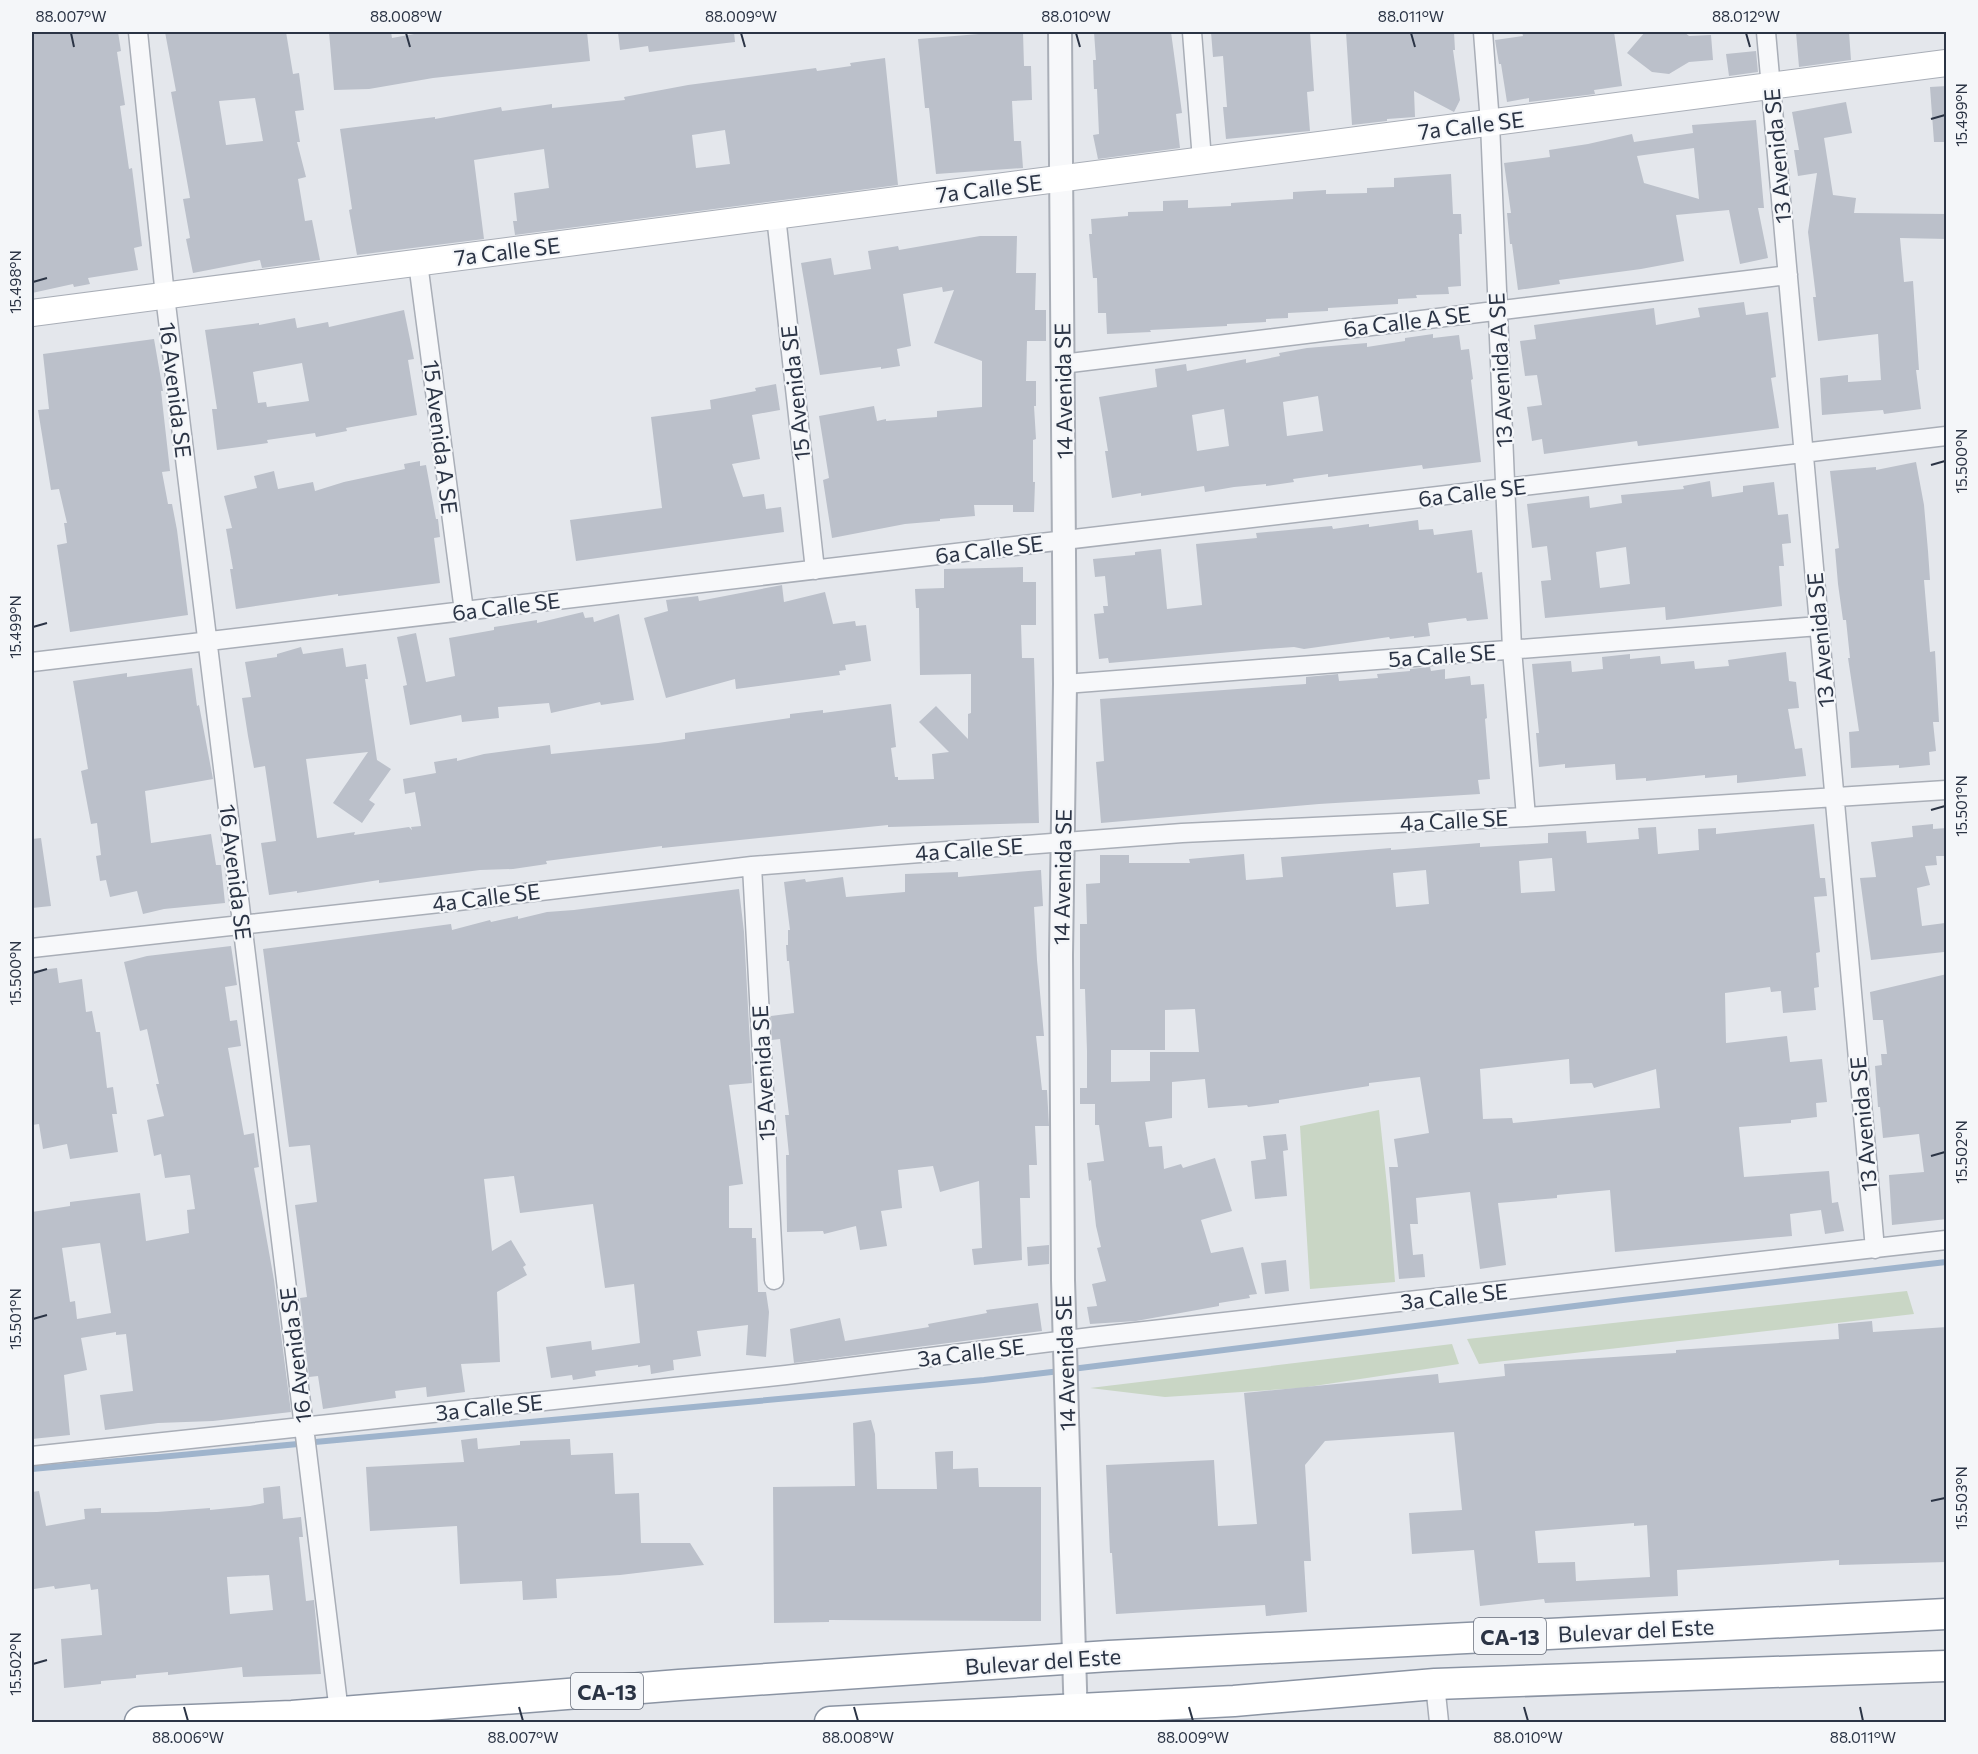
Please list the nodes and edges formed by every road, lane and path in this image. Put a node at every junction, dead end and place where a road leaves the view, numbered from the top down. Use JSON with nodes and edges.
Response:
{"nodes":[{"id":1,"x":138,"y":32,"type":"edge"},
{"id":2,"x":1060,"y":32,"type":"edge"},
{"id":3,"x":1192,"y":32,"type":"edge"},
{"id":4,"x":1483,"y":32,"type":"edge"},
{"id":5,"x":1766,"y":32,"type":"edge"},
{"id":6,"x":1947,"y":63,"type":"edge"},
{"id":7,"x":1771,"y":86,"type":"junction"},
{"id":8,"x":1490,"y":123,"type":"junction"},
{"id":9,"x":1202,"y":160,"type":"junction"},
{"id":10,"x":1061,"y":179,"type":"junction"},
{"id":11,"x":776,"y":216,"type":"junction"},
{"id":12,"x":418,"y":263,"type":"junction"},
{"id":13,"x":1788,"y":275,"type":"junction"},
{"id":14,"x":165,"y":296,"type":"junction"},
{"id":15,"x":1497,"y":310,"type":"junction"},
{"id":16,"x":32,"y":313,"type":"edge"},
{"id":17,"x":1062,"y":364,"type":"junction"},
{"id":18,"x":1947,"y":436,"type":"edge"},
{"id":19,"x":1804,"y":453,"type":"junction"},
{"id":20,"x":1505,"y":488,"type":"junction"},
{"id":21,"x":1064,"y":540,"type":"junction"},
{"id":22,"x":815,"y":570,"type":"junction"},
{"id":23,"x":464,"y":611,"type":"junction"},
{"id":24,"x":1819,"y":626,"type":"junction"},
{"id":25,"x":207,"y":642,"type":"junction"},
{"id":26,"x":1512,"y":649,"type":"junction"},
{"id":27,"x":32,"y":662,"type":"edge"},
{"id":28,"x":1065,"y":684,"type":"junction"},
{"id":29,"x":1947,"y":790,"type":"edge"},
{"id":30,"x":1834,"y":797,"type":"junction"},
{"id":31,"x":1526,"y":816,"type":"junction"},
{"id":32,"x":1062,"y":842,"type":"junction"},
{"id":33,"x":752,"y":866,"type":"junction"},
{"id":34,"x":242,"y":924,"type":"junction"},
{"id":35,"x":32,"y":948,"type":"edge"},
{"id":36,"x":1947,"y":1240,"type":"edge"},
{"id":37,"x":1875,"y":1249,"type":"junction"},
{"id":38,"x":774,"y":1280,"type":"dead end"},
{"id":39,"x":1066,"y":1340,"type":"junction"},
{"id":40,"x":303,"y":1425,"type":"junction"},
{"id":41,"x":32,"y":1456,"type":"edge"},
{"id":42,"x":1947,"y":1614,"type":"edge"},
{"id":43,"x":1074,"y":1659,"type":"junction"},
{"id":44,"x":1947,"y":1666,"type":"edge"},
{"id":45,"x":1435,"y":1684,"type":"junction"},
{"id":46,"x":339,"y":1712,"type":"junction"},
{"id":47,"x":1076,"y":1715,"type":"edge"},
{"id":48,"x":140,"y":1722,"type":"edge"},
{"id":49,"x":830,"y":1722,"type":"edge"},
{"id":50,"x":1439,"y":1722,"type":"edge"}],
"edges":[{"from":1,"to":14,"type":"street","name":"16 Avenida SE"},
{"from":2,"to":10,"type":"street","name":"14 Avenida SE"},
{"from":3,"to":9,"type":"street"},
{"from":4,"to":8,"type":"street","name":"13 Avenida A SE"},
{"from":5,"to":7,"type":"street","name":"13 Avenida SE"},
{"from":6,"to":7,"type":"main road","name":"7a Calle SE"},
{"from":7,"to":8,"type":"main road","name":"7a Calle SE"},
{"from":7,"to":13,"type":"street","name":"13 Avenida SE"},
{"from":8,"to":9,"type":"main road","name":"7a Calle SE"},
{"from":8,"to":15,"type":"street","name":"13 Avenida A SE"},
{"from":9,"to":10,"type":"main road","name":"7a Calle SE"},
{"from":10,"to":11,"type":"main road","name":"7a Calle SE"},
{"from":10,"to":17,"type":"street","name":"14 Avenida SE"},
{"from":11,"to":12,"type":"main road","name":"7a Calle SE"},
{"from":11,"to":22,"type":"street","name":"15 Avenida SE"},
{"from":12,"to":14,"type":"main road","name":"7a Calle SE"},
{"from":12,"to":23,"type":"street","name":"15 Avenida A SE"},
{"from":13,"to":15,"type":"street","name":"6a Calle A SE"},
{"from":13,"to":19,"type":"street","name":"13 Avenida SE"},
{"from":14,"to":16,"type":"main road","name":"7a Calle SE"},
{"from":14,"to":25,"type":"street","name":"16 Avenida SE"},
{"from":15,"to":17,"type":"street","name":"6a Calle A SE"},
{"from":15,"to":20,"type":"street","name":"13 Avenida A SE"},
{"from":17,"to":21,"type":"street","name":"14 Avenida SE"},
{"from":18,"to":19,"type":"street","name":"6a Calle SE"},
{"from":19,"to":20,"type":"street","name":"6a Calle SE"},
{"from":19,"to":24,"type":"street","name":"13 Avenida SE"},
{"from":20,"to":21,"type":"street","name":"6a Calle SE"},
{"from":20,"to":26,"type":"street","name":"13 Avenida A SE"},
{"from":21,"to":22,"type":"street","name":"6a Calle SE"},
{"from":21,"to":28,"type":"street","name":"14 Avenida SE"},
{"from":22,"to":23,"type":"street","name":"6a Calle SE"},
{"from":23,"to":25,"type":"street","name":"6a Calle SE"},
{"from":24,"to":26,"type":"street","name":"5a Calle SE"},
{"from":24,"to":30,"type":"street","name":"13 Avenida SE"},
{"from":25,"to":27,"type":"street","name":"6a Calle SE"},
{"from":25,"to":34,"type":"street","name":"16 Avenida SE"},
{"from":26,"to":28,"type":"street","name":"5a Calle SE"},
{"from":26,"to":31,"type":"street","name":"13 Avenida A SE"},
{"from":28,"to":32,"type":"street","name":"14 Avenida SE"},
{"from":29,"to":30,"type":"street","name":"4a Calle SE"},
{"from":30,"to":31,"type":"street","name":"4a Calle SE"},
{"from":30,"to":37,"type":"street","name":"13 Avenida SE"},
{"from":31,"to":32,"type":"street","name":"4a Calle SE"},
{"from":32,"to":33,"type":"street","name":"4a Calle SE"},
{"from":32,"to":39,"type":"street","name":"14 Avenida SE"},
{"from":33,"to":34,"type":"street","name":"4a Calle SE"},
{"from":33,"to":38,"type":"street","name":"15 Avenida SE"},
{"from":34,"to":35,"type":"street","name":"4a Calle SE"},
{"from":34,"to":40,"type":"street","name":"16 Avenida SE"},
{"from":36,"to":37,"type":"street","name":"3a Calle SE"},
{"from":37,"to":39,"type":"street","name":"3a Calle SE"},
{"from":39,"to":40,"type":"street","name":"3a Calle SE"},
{"from":39,"to":43,"type":"street","name":"14 Avenida SE"},
{"from":40,"to":41,"type":"street","name":"3a Calle SE"},
{"from":40,"to":46,"type":"street","name":"16 Avenida SE"},
{"from":42,"to":43,"type":"highway","name":"Bulevar del Este","number":"CA-13"},
{"from":43,"to":46,"type":"highway","name":"Bulevar del Este","number":"CA-13"},
{"from":43,"to":47,"type":"street","name":"14 Avenida SE"},
{"from":44,"to":45,"type":"highway","name":"Bulevar del Este","number":"CA-13"},
{"from":45,"to":47,"type":"highway","name":"Bulevar del Este","number":"CA-13"},
{"from":45,"to":50,"type":"street"},
{"from":46,"to":48,"type":"highway","name":"Bulevar del Este","number":"CA-13"},
{"from":47,"to":49,"type":"highway","name":"Bulevar del Este","number":"CA-13"}]}
